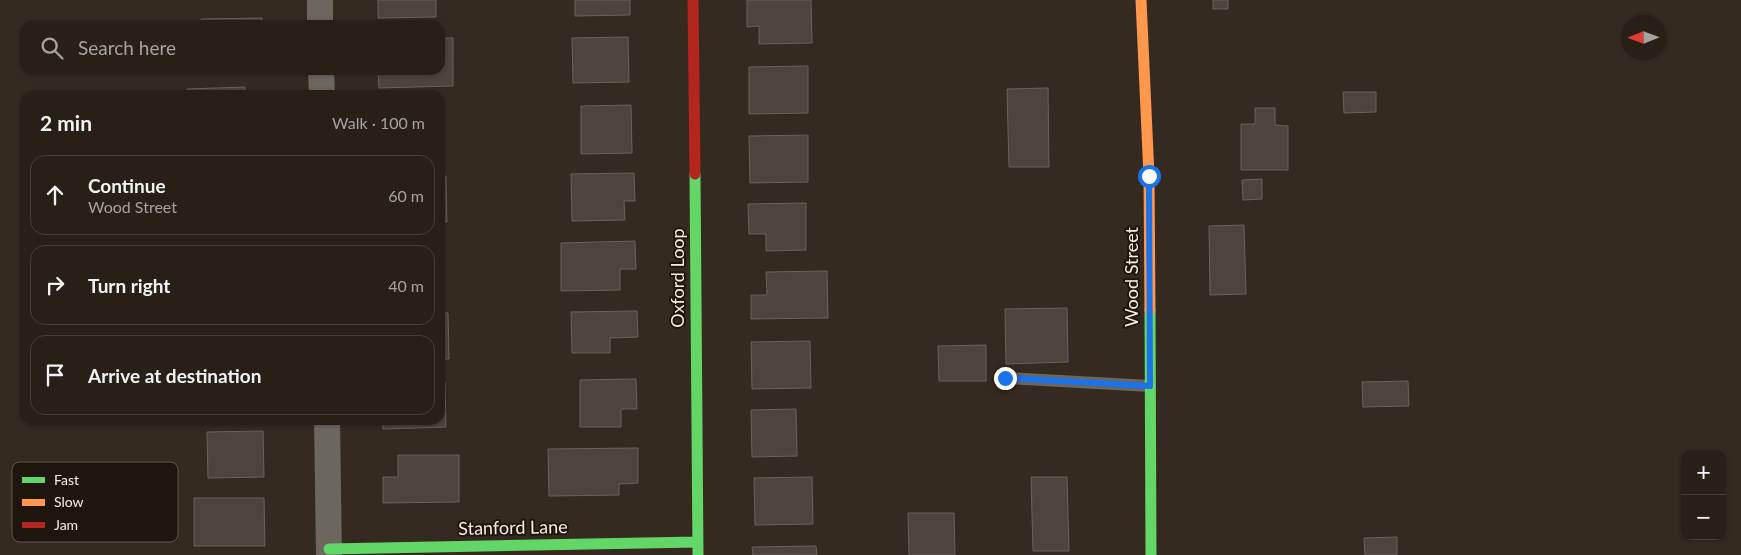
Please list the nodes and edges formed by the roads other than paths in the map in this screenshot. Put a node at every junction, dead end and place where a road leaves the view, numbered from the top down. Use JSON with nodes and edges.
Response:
{"nodes":[{"id":1,"x":320,"y":0,"type":"edge"},
{"id":2,"x":693,"y":0,"type":"edge"},
{"id":3,"x":1141,"y":0,"type":"edge"},
{"id":4,"x":320,"y":20,"type":"edge"},
{"id":5,"x":321,"y":75,"type":"edge"},
{"id":6,"x":322,"y":90,"type":"edge"},
{"id":7,"x":1005,"y":378,"type":"dead end"},
{"id":8,"x":1150,"y":386,"type":"junction"},
{"id":9,"x":327,"y":425,"type":"edge"},
{"id":10,"x":698,"y":542,"type":"junction"},
{"id":11,"x":329,"y":552,"type":"edge"},
{"id":12,"x":698,"y":555,"type":"edge"},
{"id":13,"x":1151,"y":555,"type":"edge"}],
"edges":[{"from":1,"to":4,"type":"street"},
{"from":2,"to":10,"type":"street","name":"Oxford Loop"},
{"from":3,"to":8,"type":"street","name":"Wood Street"},
{"from":5,"to":6,"type":"street"},
{"from":7,"to":8,"type":"lane"},
{"from":8,"to":13,"type":"street","name":"Wood Street"},
{"from":9,"to":11,"type":"street"},
{"from":10,"to":11,"type":"street","name":"Stanford Lane"},
{"from":10,"to":12,"type":"street","name":"Oxford Loop"}]}
